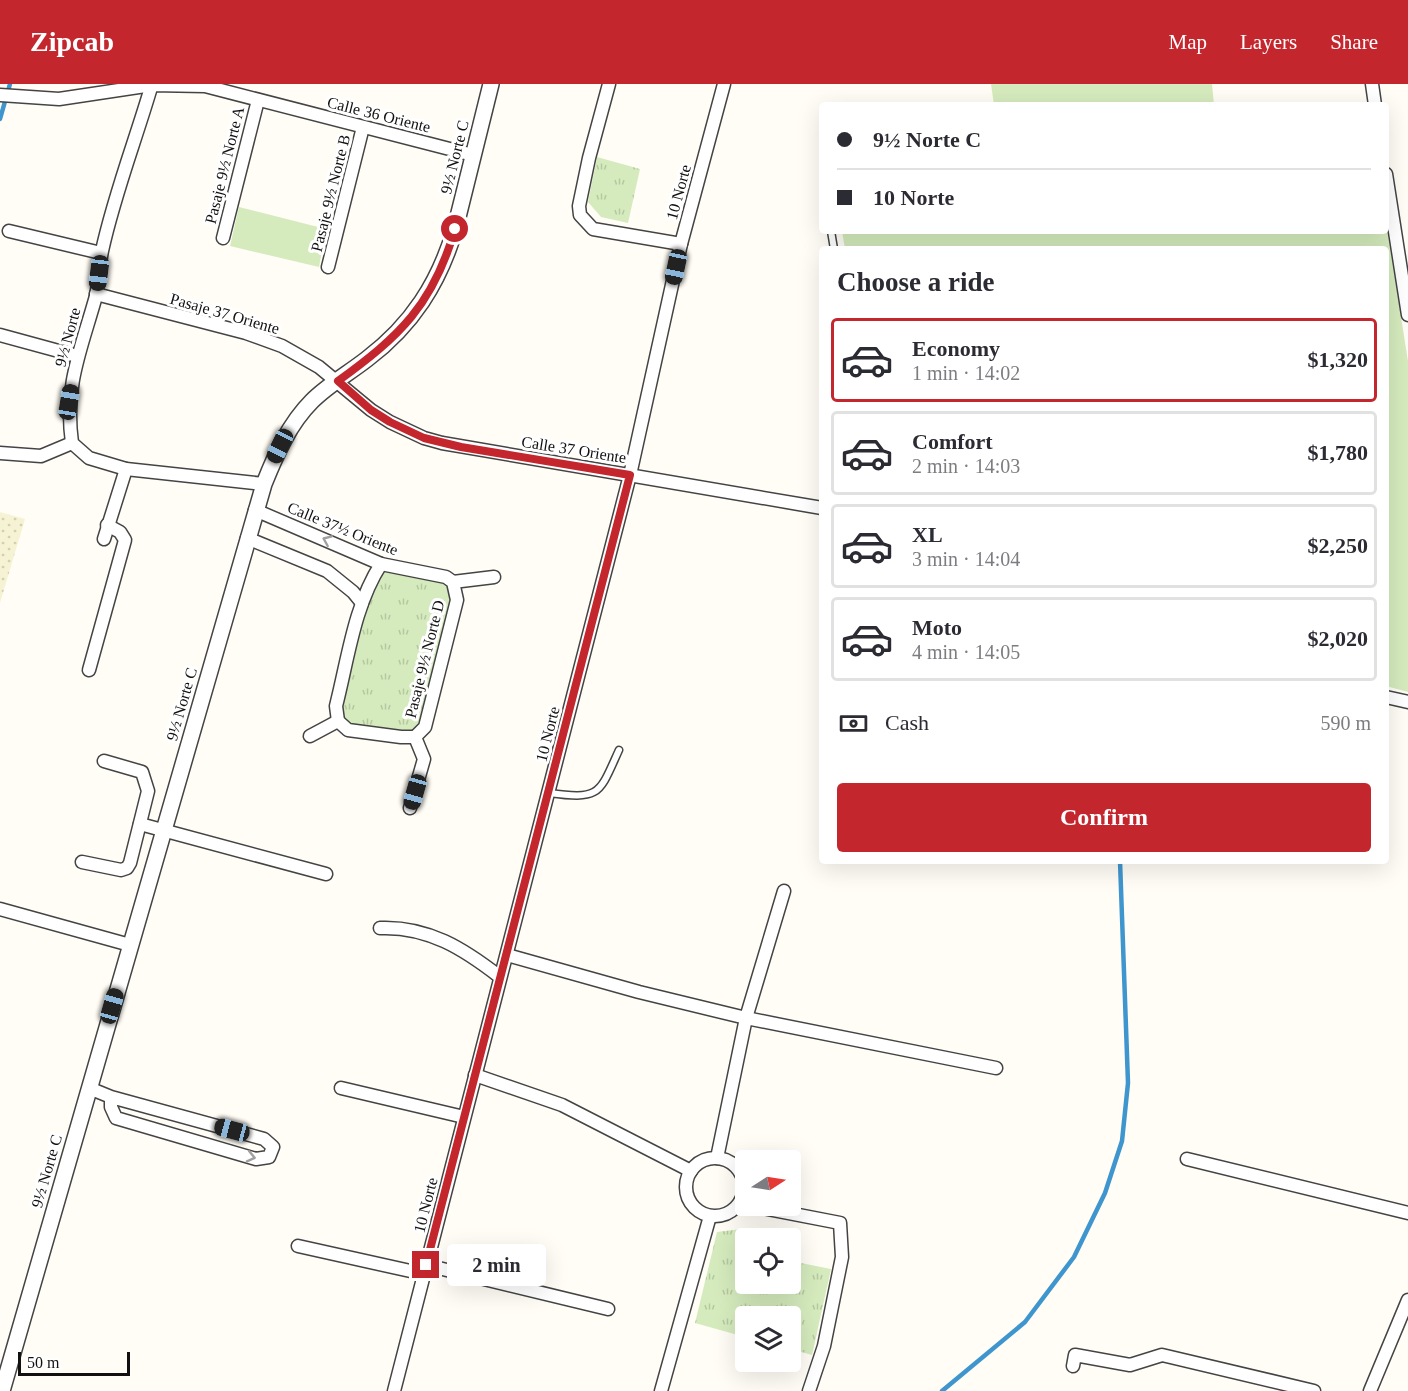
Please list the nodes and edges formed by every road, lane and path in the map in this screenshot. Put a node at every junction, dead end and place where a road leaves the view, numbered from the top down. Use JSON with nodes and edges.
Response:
{"nodes":[{"id":1,"x":152,"y":84,"type":"edge"},
{"id":2,"x":491,"y":84,"type":"edge"},
{"id":3,"x":609,"y":84,"type":"edge"},
{"id":4,"x":724,"y":84,"type":"edge"},
{"id":5,"x":1372,"y":84,"type":"edge"},
{"id":6,"x":1,"y":95,"type":"edge"},
{"id":7,"x":258,"y":100,"type":"junction"},
{"id":8,"x":1375,"y":102,"type":"edge"},
{"id":9,"x":363,"y":127,"type":"junction"},
{"id":10,"x":473,"y":155,"type":"junction"},
{"id":11,"x":1389,"y":193,"type":"edge"},
{"id":12,"x":9,"y":231,"type":"dead end"},
{"id":13,"x":223,"y":238,"type":"dead end"},
{"id":14,"x":681,"y":244,"type":"junction"},
{"id":15,"x":101,"y":253,"type":"junction"},
{"id":16,"x":328,"y":267,"type":"dead end"},
{"id":17,"x":96,"y":294,"type":"junction"},
{"id":18,"x":1408,"y":315,"type":"edge"},
{"id":19,"x":0,"y":335,"type":"edge"},
{"id":20,"x":77,"y":356,"type":"junction"},
{"id":21,"x":338,"y":381,"type":"junction"},
{"id":22,"x":72,"y":443,"type":"junction"},
{"id":23,"x":0,"y":453,"type":"edge"},
{"id":24,"x":126,"y":469,"type":"junction"},
{"id":25,"x":630,"y":475,"type":"junction"},
{"id":26,"x":264,"y":484,"type":"junction"},
{"id":27,"x":819,"y":507,"type":"edge"},
{"id":28,"x":255,"y":510,"type":"junction"},
{"id":29,"x":107,"y":525,"type":"junction"},
{"id":30,"x":247,"y":538,"type":"junction"},
{"id":31,"x":104,"y":539,"type":"dead end"},
{"id":32,"x":381,"y":564,"type":"junction"},
{"id":33,"x":494,"y":577,"type":"dead end"},
{"id":34,"x":453,"y":582,"type":"junction"},
{"id":35,"x":362,"y":603,"type":"junction"},
{"id":36,"x":90,"y":670,"type":"dead end"},
{"id":37,"x":1389,"y":698,"type":"edge"},
{"id":38,"x":1408,"y":702,"type":"edge"},
{"id":39,"x":338,"y":721,"type":"junction"},
{"id":40,"x":310,"y":736,"type":"dead end"},
{"id":41,"x":415,"y":737,"type":"junction"},
{"id":42,"x":619,"y":750,"type":"dead end"},
{"id":43,"x":104,"y":761,"type":"dead end"},
{"id":44,"x":549,"y":793,"type":"junction"},
{"id":45,"x":410,"y":808,"type":"dead end"},
{"id":46,"x":140,"y":824,"type":"junction"},
{"id":47,"x":163,"y":830,"type":"junction"},
{"id":48,"x":82,"y":862,"type":"dead end"},
{"id":49,"x":326,"y":874,"type":"dead end"},
{"id":50,"x":784,"y":891,"type":"dead end"},
{"id":51,"x":0,"y":909,"type":"edge"},
{"id":52,"x":380,"y":928,"type":"dead end"},
{"id":53,"x":130,"y":945,"type":"junction"},
{"id":54,"x":507,"y":955,"type":"junction"},
{"id":55,"x":500,"y":977,"type":"junction"},
{"id":56,"x":746,"y":1017,"type":"junction"},
{"id":57,"x":996,"y":1068,"type":"dead end"},
{"id":58,"x":475,"y":1075,"type":"junction"},
{"id":59,"x":89,"y":1088,"type":"junction"},
{"id":60,"x":341,"y":1088,"type":"dead end"},
{"id":61,"x":111,"y":1097,"type":"junction"},
{"id":62,"x":154,"y":1108,"type":"junction"},
{"id":63,"x":464,"y":1117,"type":"junction"},
{"id":64,"x":194,"y":1119,"type":"junction"},
{"id":65,"x":150,"y":1128,"type":"junction"},
{"id":66,"x":232,"y":1130,"type":"junction"},
{"id":67,"x":189,"y":1139,"type":"junction"},
{"id":68,"x":227,"y":1150,"type":"junction"},
{"id":69,"x":717,"y":1158,"type":"junction"},
{"id":70,"x":1186,"y":1159,"type":"dead end"},
{"id":71,"x":735,"y":1166,"type":"edge"},
{"id":72,"x":691,"y":1171,"type":"junction"},
{"id":73,"x":735,"y":1209,"type":"edge"},
{"id":74,"x":1408,"y":1213,"type":"edge"},
{"id":75,"x":801,"y":1215,"type":"edge"},
{"id":76,"x":710,"y":1216,"type":"junction"},
{"id":77,"x":298,"y":1246,"type":"dead end"},
{"id":78,"x":425,"y":1270,"type":"junction"},
{"id":79,"x":1408,"y":1300,"type":"edge"},
{"id":80,"x":608,"y":1309,"type":"dead end"},
{"id":81,"x":1073,"y":1366,"type":"dead end"},
{"id":82,"x":2,"y":1391,"type":"edge"},
{"id":83,"x":394,"y":1391,"type":"edge"},
{"id":84,"x":661,"y":1391,"type":"edge"},
{"id":85,"x":809,"y":1391,"type":"edge"},
{"id":86,"x":1314,"y":1391,"type":"edge"},
{"id":87,"x":1370,"y":1391,"type":"edge"}],
"edges":[{"from":1,"to":6,"type":"street","name":"Calle 36 Oriente"},
{"from":1,"to":7,"type":"street","name":"Calle 36 Oriente"},
{"from":1,"to":15,"type":"street","name":"9½ Norte"},
{"from":2,"to":10,"type":"street","name":"9½ Norte C"},
{"from":3,"to":14,"type":"street"},
{"from":4,"to":14,"type":"street","name":"10 Norte"},
{"from":5,"to":8,"type":"street"},
{"from":7,"to":9,"type":"street","name":"Calle 36 Oriente"},
{"from":7,"to":13,"type":"street","name":"Pasaje 9½ Norte A"},
{"from":9,"to":10,"type":"street","name":"Calle 36 Oriente"},
{"from":9,"to":16,"type":"street","name":"Pasaje 9½ Norte B"},
{"from":10,"to":21,"type":"street","name":"9½ Norte C"},
{"from":11,"to":18,"type":"street"},
{"from":12,"to":15,"type":"street"},
{"from":14,"to":25,"type":"street","name":"10 Norte"},
{"from":15,"to":17,"type":"street","name":"9½ Norte"},
{"from":17,"to":20,"type":"street","name":"9½ Norte"},
{"from":17,"to":21,"type":"street","name":"Pasaje 37 Oriente"},
{"from":19,"to":20,"type":"street"},
{"from":20,"to":22,"type":"street","name":"9½ Norte"},
{"from":21,"to":25,"type":"street","name":"Calle 37 Oriente"},
{"from":21,"to":26,"type":"street","name":"9½ Norte C"},
{"from":22,"to":23,"type":"street"},
{"from":22,"to":24,"type":"street"},
{"from":24,"to":26,"type":"street"},
{"from":24,"to":29,"type":"street"},
{"from":25,"to":27,"type":"street","name":"Calle 37 Oriente"},
{"from":25,"to":44,"type":"street","name":"10 Norte"},
{"from":26,"to":28,"type":"street","name":"9½ Norte C"},
{"from":28,"to":30,"type":"street","name":"9½ Norte C"},
{"from":32,"to":28,"type":"street","name":"Calle 37½ Oriente","one_way":true},
{"from":29,"to":31,"type":"street"},
{"from":29,"to":36,"type":"street"},
{"from":30,"to":35,"type":"street"},
{"from":30,"to":47,"type":"street","name":"9½ Norte C"},
{"from":32,"to":34,"type":"street","name":"Calle 37½ Oriente"},
{"from":32,"to":35,"type":"street"},
{"from":33,"to":34,"type":"street"},
{"from":34,"to":41,"type":"street","name":"Pasaje 9½ Norte D"},
{"from":35,"to":39,"type":"street"},
{"from":37,"to":38,"type":"street"},
{"from":39,"to":40,"type":"street"},
{"from":39,"to":41,"type":"street"},
{"from":41,"to":45,"type":"street","name":"Pasaje 9½ Norte D"},
{"from":42,"to":44,"type":"lane"},
{"from":43,"to":46,"type":"street"},
{"from":44,"to":54,"type":"street","name":"10 Norte"},
{"from":46,"to":47,"type":"street"},
{"from":46,"to":48,"type":"street"},
{"from":47,"to":49,"type":"street"},
{"from":47,"to":53,"type":"street","name":"9½ Norte C"},
{"from":50,"to":56,"type":"street"},
{"from":51,"to":53,"type":"street"},
{"from":52,"to":55,"type":"street"},
{"from":53,"to":59,"type":"street","name":"9½ Norte C"},
{"from":54,"to":55,"type":"street","name":"10 Norte"},
{"from":54,"to":56,"type":"street"},
{"from":55,"to":58,"type":"street","name":"10 Norte"},
{"from":56,"to":57,"type":"street"},
{"from":56,"to":69,"type":"street"},
{"from":58,"to":63,"type":"street","name":"10 Norte"},
{"from":58,"to":72,"type":"street"},
{"from":59,"to":61,"type":"street"},
{"from":59,"to":82,"type":"street","name":"9½ Norte C"},
{"from":60,"to":63,"type":"street"},
{"from":61,"to":62,"type":"street"},
{"from":61,"to":65,"type":"street"},
{"from":62,"to":64,"type":"street"},
{"from":62,"to":65,"type":"street"},
{"from":63,"to":78,"type":"street","name":"10 Norte"},
{"from":64,"to":66,"type":"street"},
{"from":64,"to":67,"type":"street"},
{"from":65,"to":67,"type":"street"},
{"from":66,"to":68,"type":"street"},
{"from":68,"to":66,"type":"street","one_way":true},
{"from":67,"to":68,"type":"street"},
{"from":69,"to":71,"type":"street"},
{"from":69,"to":72,"type":"street"},
{"from":70,"to":74,"type":"street"},
{"from":72,"to":76,"type":"street"},
{"from":73,"to":76,"type":"street"},
{"from":75,"to":85,"type":"street"},
{"from":76,"to":84,"type":"street"},
{"from":77,"to":78,"type":"street"},
{"from":78,"to":80,"type":"street"},
{"from":78,"to":83,"type":"street","name":"10 Norte"},
{"from":79,"to":87,"type":"street"},
{"from":81,"to":86,"type":"street"}]}
